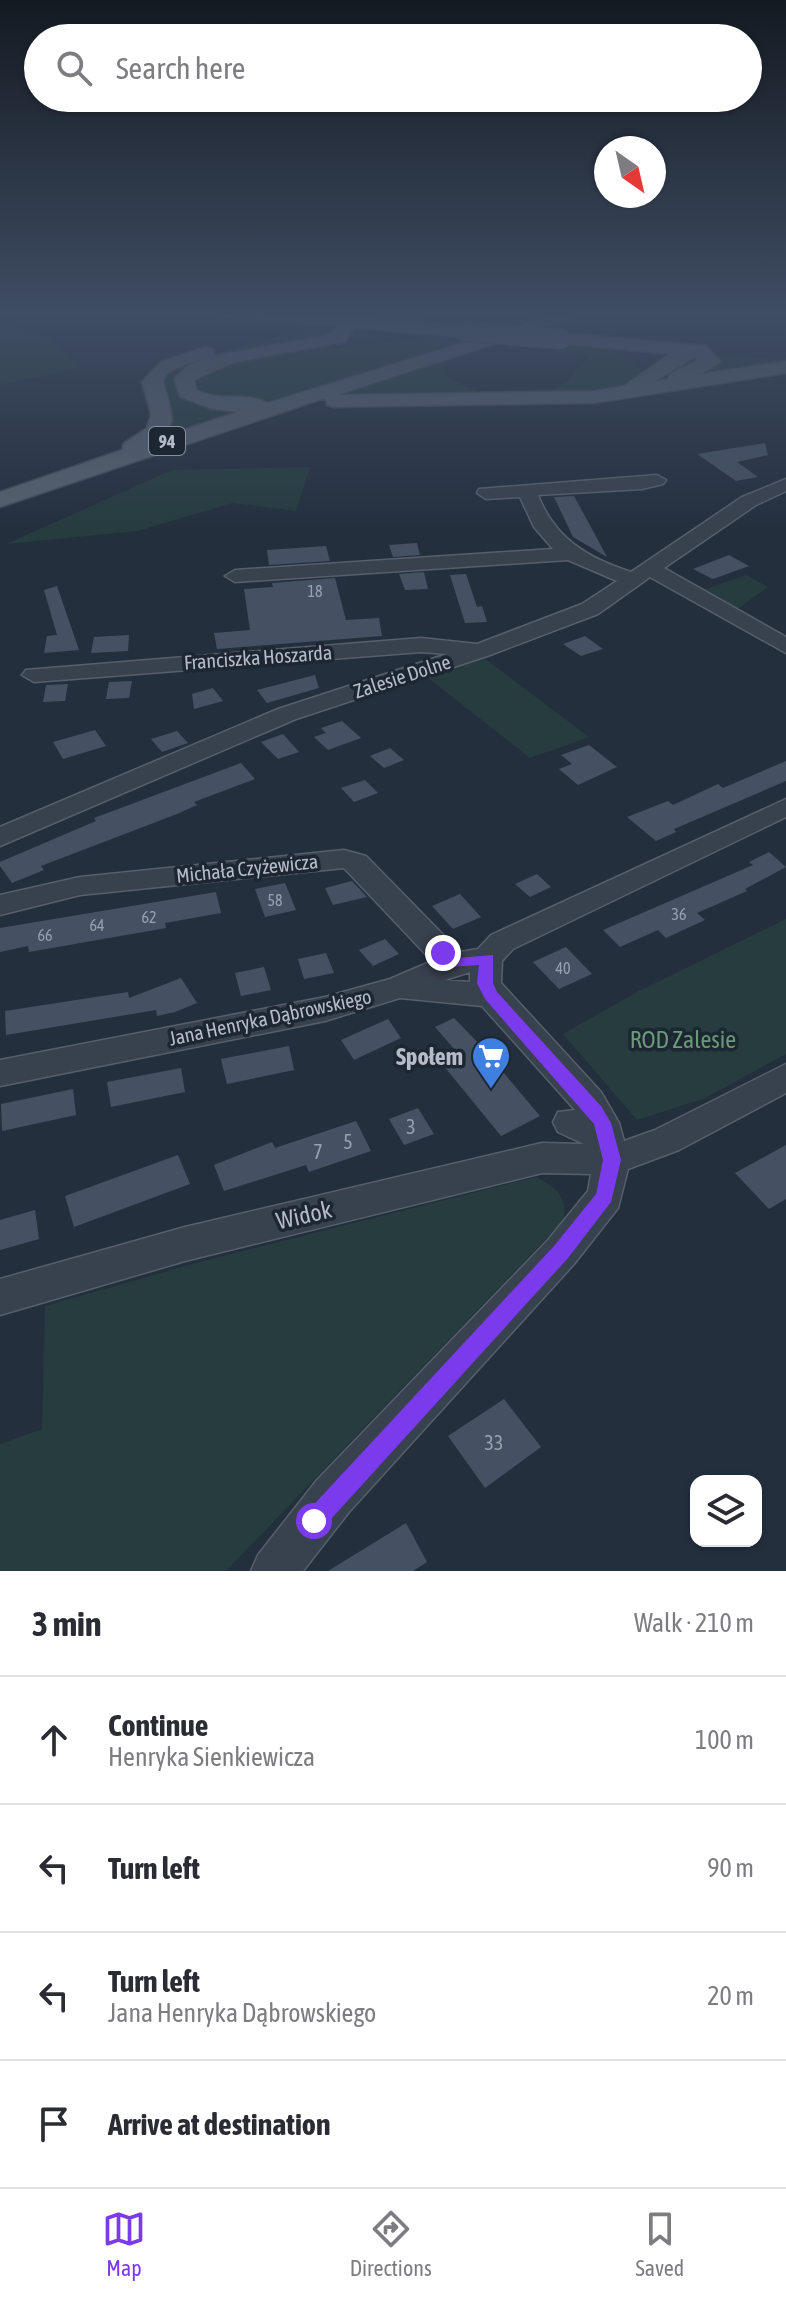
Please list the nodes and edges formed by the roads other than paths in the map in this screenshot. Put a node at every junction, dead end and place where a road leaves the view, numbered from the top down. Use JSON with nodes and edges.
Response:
{"nodes":[{"id":1,"x":153,"y":384,"type":"edge"},
{"id":2,"x":185,"y":384,"type":"edge"},
{"id":3,"x":350,"y":384,"type":"edge"},
{"id":4,"x":473,"y":384,"type":"edge"},
{"id":5,"x":641,"y":384,"type":"edge"},
{"id":6,"x":641,"y":384,"type":"edge"},
{"id":7,"x":332,"y":390,"type":"junction"},
{"id":8,"x":243,"y":417,"type":"junction"},
{"id":9,"x":91,"y":466,"type":"junction"},
{"id":10,"x":657,"y":480,"type":"dead end"},
{"id":11,"x":786,"y":484,"type":"edge"},
{"id":12,"x":527,"y":490,"type":"junction"},
{"id":13,"x":486,"y":493,"type":"dead end"},
{"id":14,"x":0,"y":500,"type":"edge"},
{"id":15,"x":570,"y":554,"type":"junction"},
{"id":16,"x":642,"y":575,"type":"junction"},
{"id":17,"x":235,"y":576,"type":"dead end"},
{"id":18,"x":786,"y":646,"type":"edge"},
{"id":19,"x":482,"y":650,"type":"junction"},
{"id":20,"x":34,"y":675,"type":"dead end"},
{"id":21,"x":786,"y":807,"type":"edge"},
{"id":22,"x":0,"y":837,"type":"edge"},
{"id":23,"x":0,"y":905,"type":"edge"},
{"id":24,"x":487,"y":958,"type":"junction"},
{"id":25,"x":453,"y":964,"type":"junction"},
{"id":26,"x":400,"y":987,"type":"junction"},
{"id":27,"x":491,"y":995,"type":"junction"},
{"id":28,"x":0,"y":1073,"type":"edge"},
{"id":29,"x":786,"y":1077,"type":"edge"},
{"id":30,"x":570,"y":1122,"type":"dead end"},
{"id":31,"x":609,"y":1150,"type":"junction"},
{"id":32,"x":0,"y":1297,"type":"edge"},
{"id":33,"x":274,"y":1571,"type":"edge"}],
"edges":[{"from":1,"to":9,"type":"main road"},
{"from":2,"to":7,"type":"main road"},
{"from":3,"to":7,"type":"main road","number":"94"},
{"from":4,"to":5,"type":"main road"},
{"from":6,"to":8,"type":"main road"},
{"from":7,"to":8,"type":"main road","number":"94"},
{"from":8,"to":9,"type":"main road","number":"94"},
{"from":9,"to":14,"type":"main road","number":"94"},
{"from":10,"to":12,"type":"street"},
{"from":11,"to":16,"type":"street","name":"Zalesie Dolne"},
{"from":12,"to":13,"type":"street"},
{"from":12,"to":15,"type":"street"},
{"from":15,"to":16,"type":"street"},
{"from":15,"to":17,"type":"street"},
{"from":16,"to":18,"type":"street"},
{"from":16,"to":19,"type":"street","name":"Zalesie Dolne"},
{"from":19,"to":20,"type":"street","name":"Franciszka Hoszarda"},
{"from":19,"to":22,"type":"street","name":"Zalesie Dolne"},
{"from":21,"to":24,"type":"street","name":"Jana Henryka Dąbrowskiego"},
{"from":23,"to":25,"type":"street","name":"Michała Czyżewicza"},
{"from":24,"to":25,"type":"street","name":"Jana Henryka Dąbrowskiego"},
{"from":24,"to":27,"type":"street"},
{"from":25,"to":26,"type":"street","name":"Jana Henryka Dąbrowskiego"},
{"from":26,"to":27,"type":"street"},
{"from":26,"to":28,"type":"street","name":"Jana Henryka Dąbrowskiego"},
{"from":27,"to":31,"type":"street"},
{"from":29,"to":31,"type":"street"},
{"from":30,"to":31,"type":"street"},
{"from":31,"to":32,"type":"street","name":"Widok"},
{"from":31,"to":33,"type":"street"}]}
